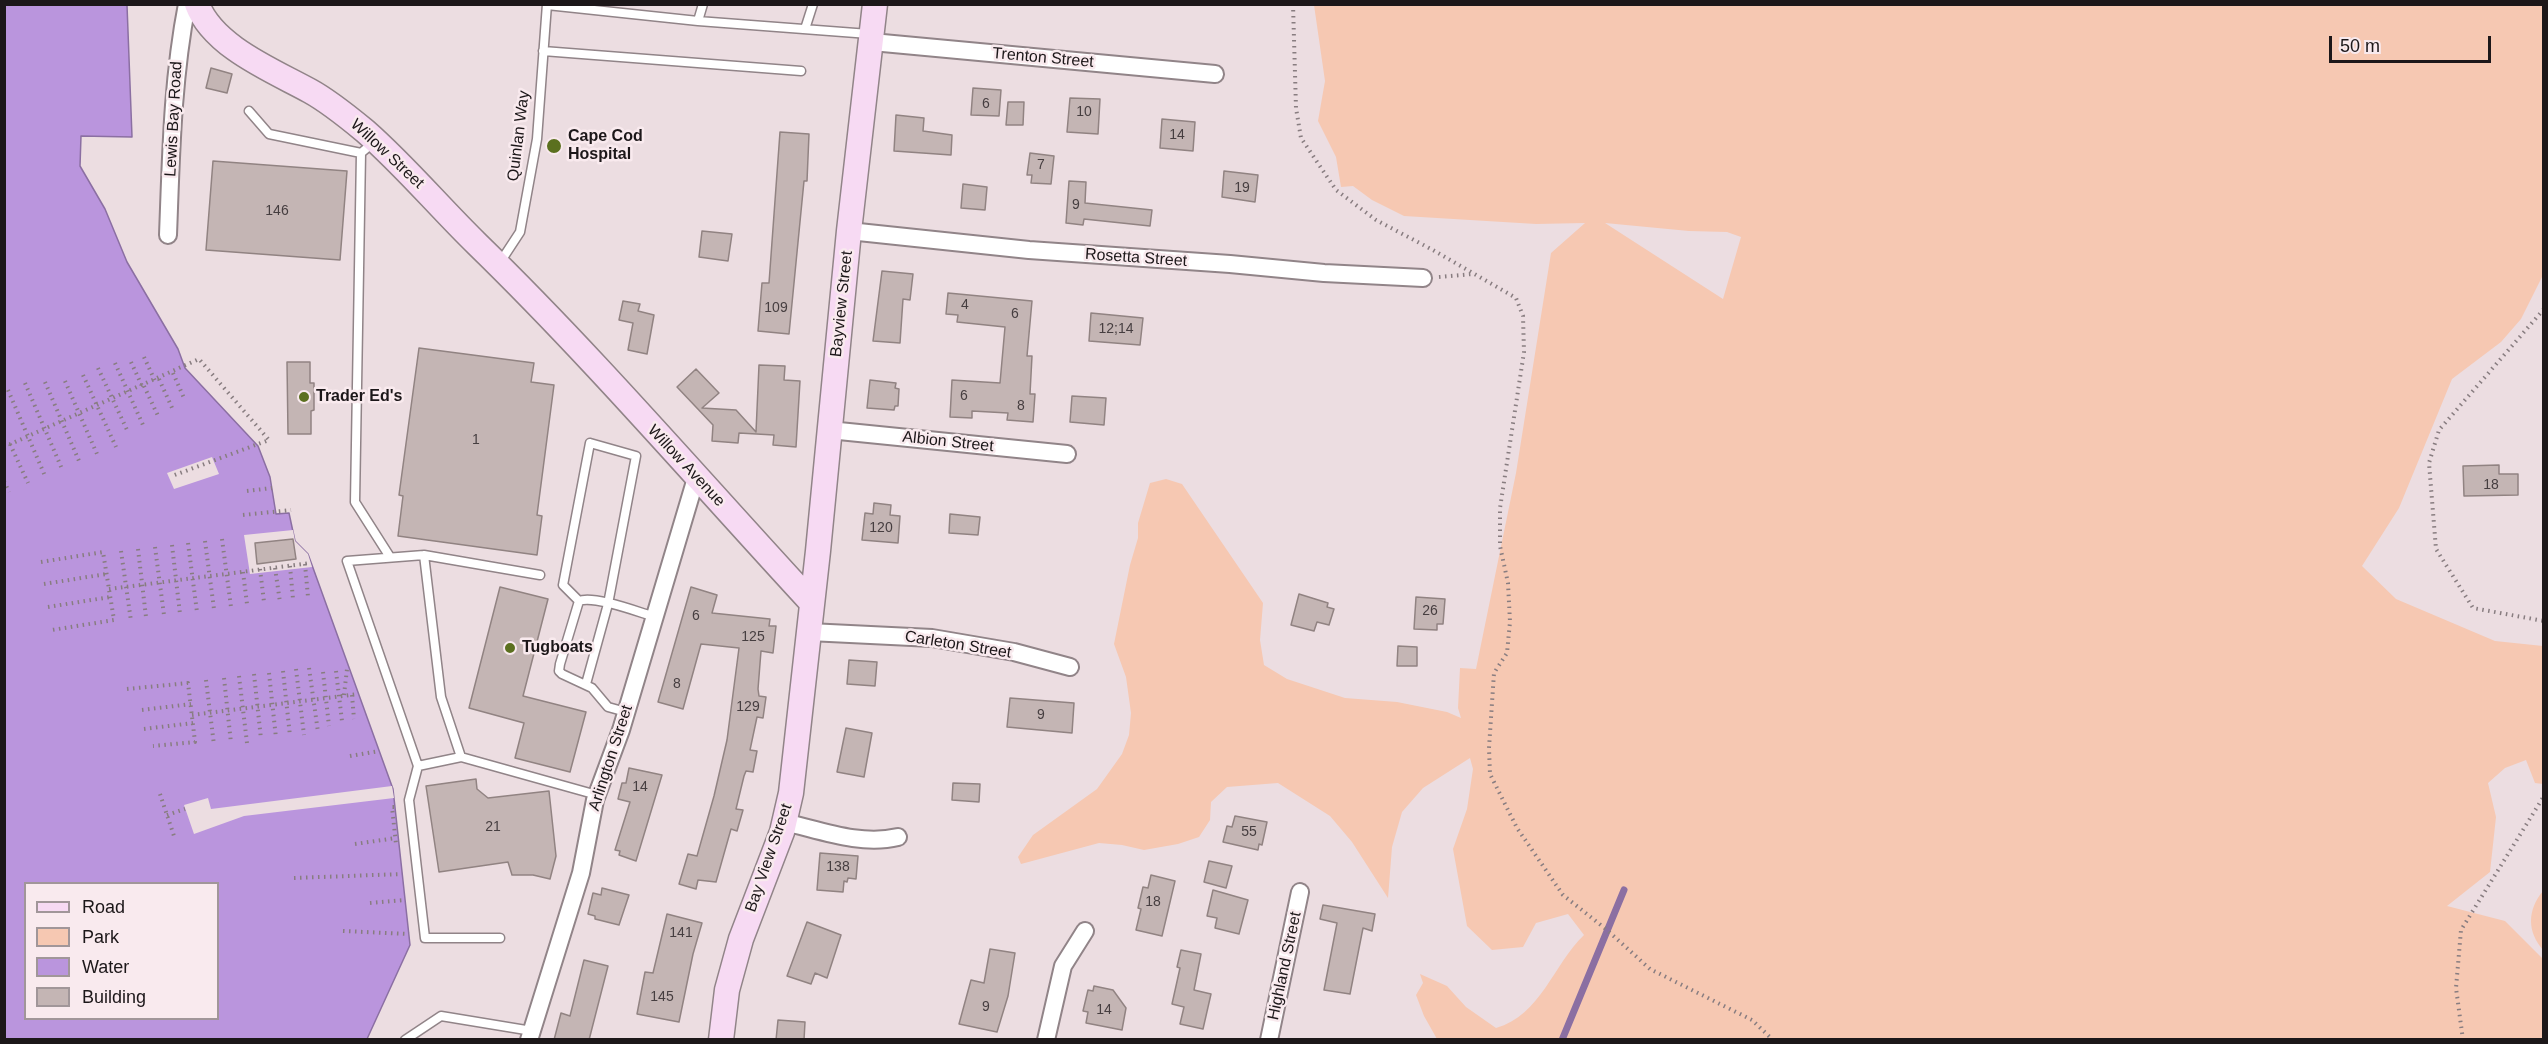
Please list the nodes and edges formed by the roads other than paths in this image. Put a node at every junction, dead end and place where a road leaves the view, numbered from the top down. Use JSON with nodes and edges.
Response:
{"nodes":[{"id":1,"x":187,"y":4,"type":"edge"},
{"id":2,"x":197,"y":4,"type":"edge"},
{"id":3,"x":703,"y":4,"type":"edge"},
{"id":4,"x":813,"y":4,"type":"edge"},
{"id":5,"x":875,"y":4,"type":"edge"},
{"id":6,"x":547,"y":5,"type":"edge"},
{"id":7,"x":698,"y":21,"type":"junction"},
{"id":8,"x":806,"y":29,"type":"junction"},
{"id":9,"x":872,"y":38,"type":"junction"},
{"id":10,"x":543,"y":51,"type":"junction"},
{"id":11,"x":801,"y":71,"type":"dead end"},
{"id":12,"x":1215,"y":74,"type":"dead end"},
{"id":13,"x":249,"y":111,"type":"dead end"},
{"id":14,"x":368,"y":147,"type":"junction"},
{"id":15,"x":849,"y":231,"type":"junction"},
{"id":16,"x":168,"y":235,"type":"dead end"},
{"id":17,"x":499,"y":264,"type":"junction"},
{"id":18,"x":1423,"y":278,"type":"road end"},
{"id":19,"x":559,"y":329,"type":"joint"},
{"id":20,"x":830,"y":430,"type":"junction"},
{"id":21,"x":1067,"y":454,"type":"dead end"},
{"id":22,"x":696,"y":478,"type":"junction"},
{"id":23,"x":424,"y":555,"type":"junction"},
{"id":24,"x":390,"y":557,"type":"junction"},
{"id":25,"x":540,"y":575,"type":"dead end"},
{"id":26,"x":579,"y":601,"type":"junction"},
{"id":27,"x":812,"y":603,"type":"junction"},
{"id":28,"x":608,"y":604,"type":"junction"},
{"id":29,"x":655,"y":617,"type":"junction"},
{"id":30,"x":809,"y":632,"type":"junction"},
{"id":31,"x":1070,"y":667,"type":"dead end"},
{"id":32,"x":586,"y":684,"type":"junction"},
{"id":33,"x":626,"y":712,"type":"junction"},
{"id":34,"x":460,"y":757,"type":"junction"},
{"id":35,"x":418,"y":766,"type":"junction"},
{"id":36,"x":597,"y":795,"type":"junction"},
{"id":37,"x":784,"y":822,"type":"junction"},
{"id":38,"x":898,"y":837,"type":"dead end"},
{"id":39,"x":1300,"y":892,"type":"dead end"},
{"id":40,"x":1085,"y":931,"type":"dead end"},
{"id":41,"x":500,"y":938,"type":"dead end"},
{"id":42,"x":531,"y":1035,"type":"edge"},
{"id":43,"x":405,"y":1040,"type":"edge"},
{"id":44,"x":721,"y":1040,"type":"edge"},
{"id":45,"x":1046,"y":1040,"type":"edge"},
{"id":46,"x":1269,"y":1040,"type":"edge"}],
"edges":[{"from":1,"to":16,"type":"street","name":"Lewis Bay Road"},
{"from":2,"to":14,"type":"street","name":"Willow Street"},
{"from":3,"to":7,"type":"lane"},
{"from":4,"to":8,"type":"lane"},
{"from":5,"to":9,"type":"street","name":"Bayview Street"},
{"from":6,"to":7,"type":"lane"},
{"from":6,"to":10,"type":"lane","name":"Quinlan Way"},
{"from":7,"to":8,"type":"lane"},
{"from":8,"to":9,"type":"lane"},
{"from":9,"to":12,"type":"street","name":"Trenton Street"},
{"from":9,"to":15,"type":"street","name":"Bayview Street"},
{"from":10,"to":11,"type":"lane"},
{"from":10,"to":17,"type":"lane","name":"Quinlan Way"},
{"from":13,"to":14,"type":"lane"},
{"from":14,"to":17,"type":"street","name":"Willow Street"},
{"from":14,"to":24,"type":"lane"},
{"from":15,"to":18,"type":"street","name":"Rosetta Street"},
{"from":15,"to":20,"type":"street","name":"Bayview Street"},
{"from":17,"to":19,"type":"street","name":"Willow Street"},
{"from":19,"to":22,"type":"street","name":"Willow Avenue"},
{"from":20,"to":21,"type":"street","name":"Albion Street"},
{"from":20,"to":27,"type":"street","name":"Bayview Street"},
{"from":22,"to":27,"type":"street","name":"Willow Avenue"},
{"from":22,"to":29,"type":"street","name":"Arlington Street"},
{"from":23,"to":24,"type":"lane"},
{"from":23,"to":25,"type":"lane"},
{"from":23,"to":34,"type":"lane"},
{"from":24,"to":35,"type":"lane"},
{"from":26,"to":28,"type":"lane"},
{"from":26,"to":28,"type":"lane"},
{"from":26,"to":32,"type":"lane"},
{"from":27,"to":30,"type":"street","name":"Bay View Street"},
{"from":28,"to":29,"type":"lane"},
{"from":28,"to":32,"type":"lane"},
{"from":29,"to":33,"type":"street","name":"Arlington Street"},
{"from":30,"to":31,"type":"street","name":"Carleton Street"},
{"from":30,"to":37,"type":"street","name":"Bay View Street"},
{"from":32,"to":33,"type":"lane"},
{"from":33,"to":36,"type":"street","name":"Arlington Street"},
{"from":34,"to":35,"type":"lane"},
{"from":34,"to":36,"type":"lane"},
{"from":35,"to":41,"type":"lane"},
{"from":36,"to":42,"type":"street","name":"Arlington Street"},
{"from":37,"to":38,"type":"street"},
{"from":37,"to":44,"type":"street","name":"Bay View Street"},
{"from":39,"to":46,"type":"street","name":"Highland Street"},
{"from":40,"to":45,"type":"street"},
{"from":42,"to":43,"type":"lane"}]}
